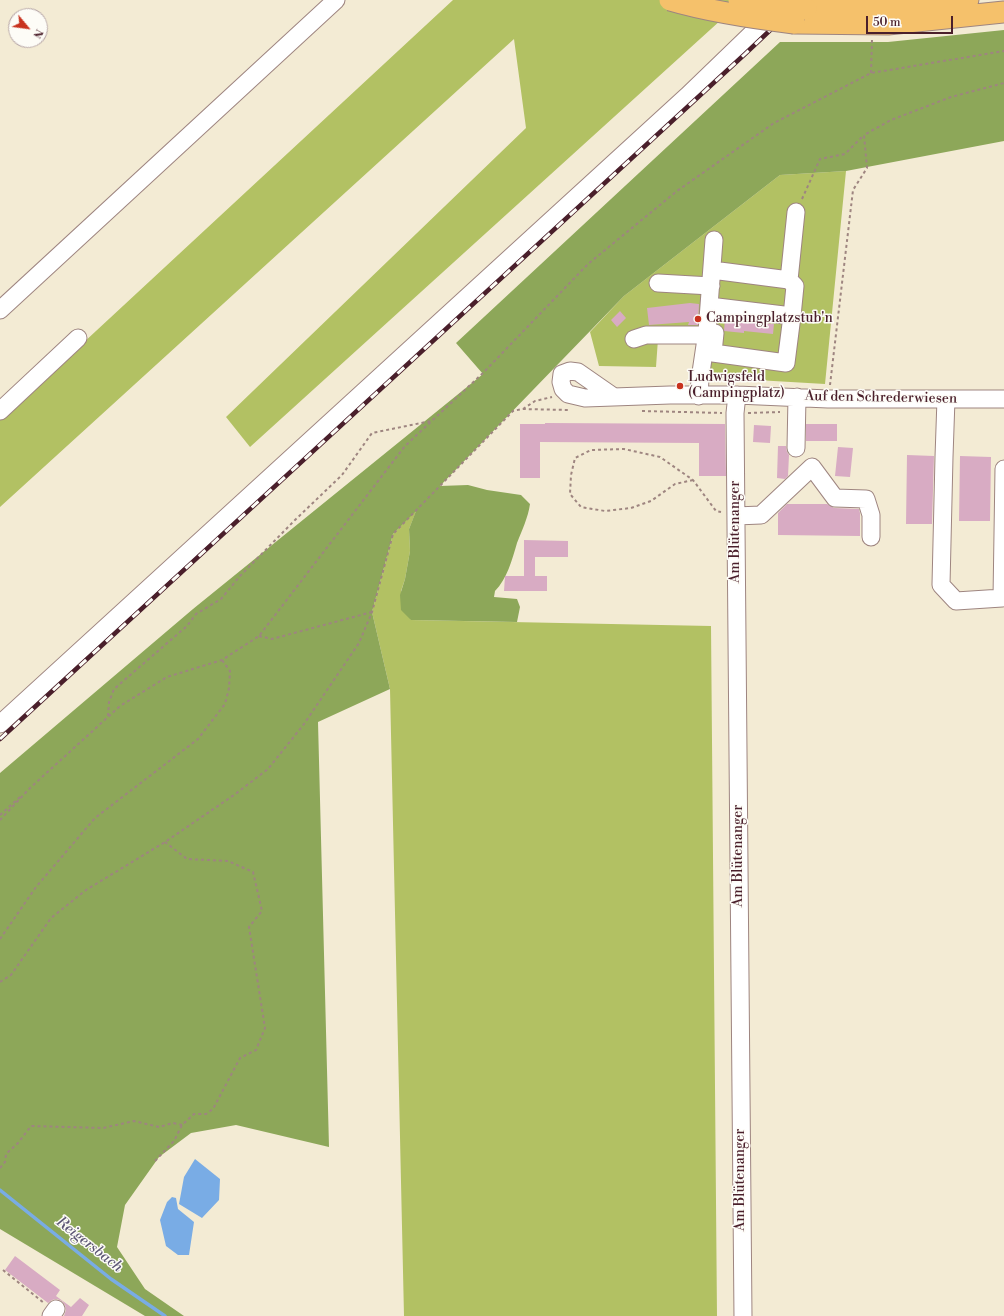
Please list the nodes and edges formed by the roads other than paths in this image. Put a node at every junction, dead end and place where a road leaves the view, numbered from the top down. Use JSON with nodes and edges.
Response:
{"nodes":[{"id":1,"x":336,"y":0,"type":"edge"},
{"id":2,"x":670,"y":0,"type":"edge"},
{"id":3,"x":739,"y":0,"type":"edge"},
{"id":4,"x":786,"y":0,"type":"edge"},
{"id":5,"x":968,"y":0,"type":"edge"},
{"id":6,"x":1004,"y":12,"type":"edge"},
{"id":7,"x":800,"y":16,"type":"junction"},
{"id":8,"x":796,"y":212,"type":"road end"},
{"id":9,"x":714,"y":240,"type":"dead end"},
{"id":10,"x":711,"y":278,"type":"junction"},
{"id":11,"x":789,"y":280,"type":"junction"},
{"id":12,"x":658,"y":283,"type":"dead end"},
{"id":13,"x":709,"y":306,"type":"junction"},
{"id":14,"x":0,"y":310,"type":"edge"},
{"id":15,"x":792,"y":316,"type":"junction"},
{"id":16,"x":707,"y":334,"type":"junction"},
{"id":17,"x":78,"y":338,"type":"dead end"},
{"id":18,"x":634,"y":339,"type":"dead end"},
{"id":19,"x":736,"y":395,"type":"junction"},
{"id":20,"x":699,"y":396,"type":"junction"},
{"id":21,"x":614,"y":397,"type":"junction"},
{"id":22,"x":797,"y":397,"type":"junction"},
{"id":23,"x":946,"y":399,"type":"junction"},
{"id":24,"x":1004,"y":399,"type":"edge"},
{"id":25,"x":0,"y":411,"type":"edge"},
{"id":26,"x":796,"y":448,"type":"dead end"},
{"id":27,"x":1004,"y":469,"type":"edge"},
{"id":28,"x":736,"y":516,"type":"junction"},
{"id":29,"x":871,"y":537,"type":"dead end"},
{"id":30,"x":0,"y":724,"type":"edge"},
{"id":31,"x":742,"y":1316,"type":"edge"}],
"edges":[{"from":1,"to":14,"type":"street"},
{"from":2,"to":7,"type":"main road","bridge":true},
{"from":3,"to":7,"type":"main road","bridge":true},
{"from":4,"to":30,"type":"street"},
{"from":5,"to":7,"type":"main road"},
{"from":6,"to":7,"type":"main road"},
{"from":8,"to":11,"type":"street"},
{"from":9,"to":10,"type":"street"},
{"from":10,"to":11,"type":"street"},
{"from":10,"to":12,"type":"street"},
{"from":10,"to":13,"type":"street"},
{"from":11,"to":15,"type":"street"},
{"from":13,"to":15,"type":"street"},
{"from":13,"to":16,"type":"street"},
{"from":15,"to":16,"type":"street"},
{"from":16,"to":18,"type":"street"},
{"from":16,"to":20,"type":"street"},
{"from":17,"to":25,"type":"street"},
{"from":19,"to":20,"type":"street","name":"Auf den Schrederwiesen"},
{"from":19,"to":22,"type":"street","name":"Auf den Schrederwiesen"},
{"from":19,"to":28,"type":"street","name":"Am Blütenanger"},
{"from":20,"to":21,"type":"street","name":"Auf den Schrederwiesen"},
{"from":21,"to":21,"type":"street","name":"Auf den Schrederwiesen"},
{"from":22,"to":23,"type":"street","name":"Auf den Schrederwiesen"},
{"from":22,"to":26,"type":"street"},
{"from":23,"to":24,"type":"street","name":"Auf den Schrederwiesen"},
{"from":23,"to":27,"type":"street"},
{"from":28,"to":29,"type":"street"},
{"from":28,"to":31,"type":"street","name":"Am Blütenanger"}]}
